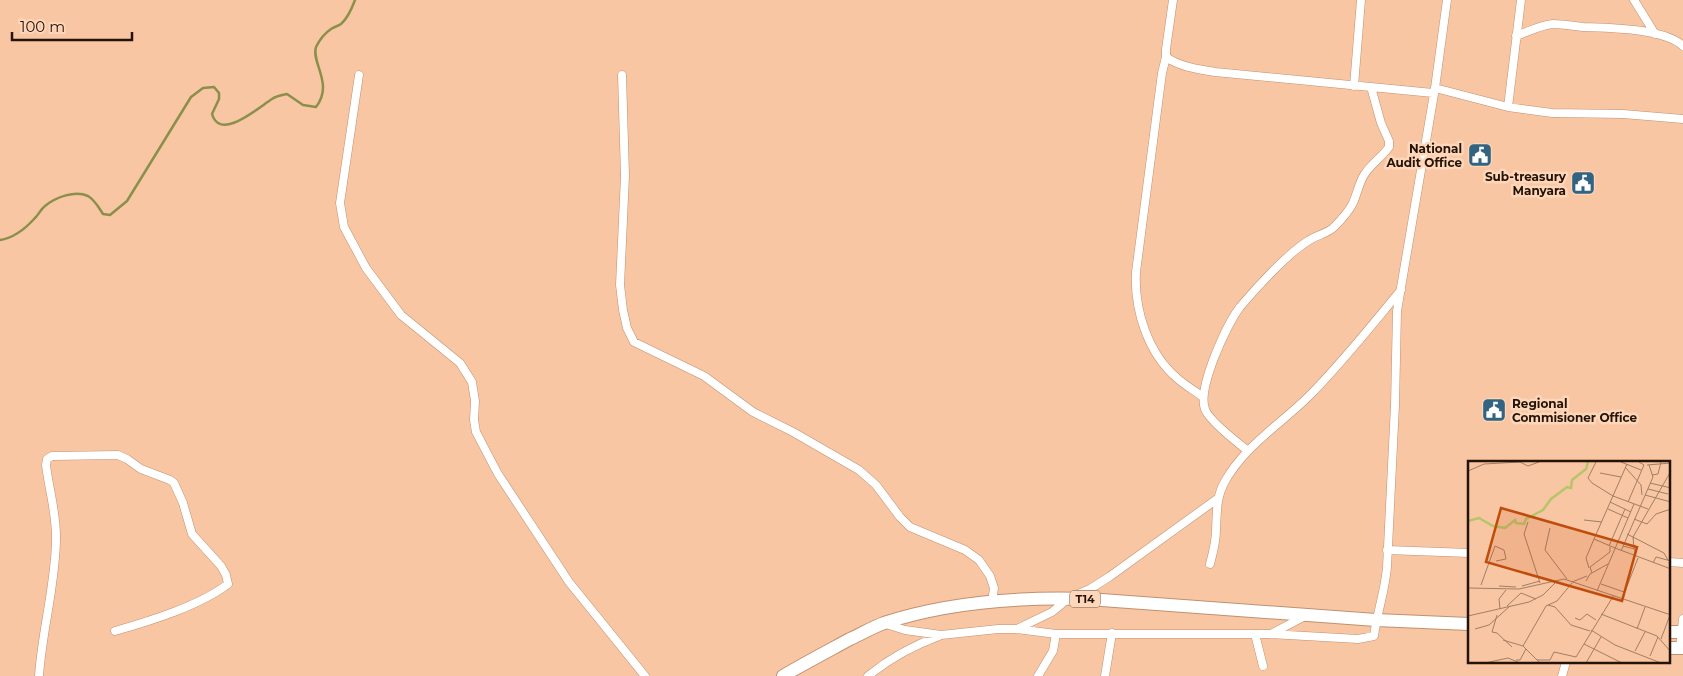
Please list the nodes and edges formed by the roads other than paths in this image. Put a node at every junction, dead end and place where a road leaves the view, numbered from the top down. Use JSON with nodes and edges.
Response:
{"nodes":[{"id":1,"x":1173,"y":0,"type":"edge"},
{"id":2,"x":1361,"y":0,"type":"edge"},
{"id":3,"x":1447,"y":0,"type":"edge"},
{"id":4,"x":1521,"y":0,"type":"edge"},
{"id":5,"x":1634,"y":0,"type":"edge"},
{"id":6,"x":1655,"y":34,"type":"junction"},
{"id":7,"x":1516,"y":36,"type":"junction"},
{"id":8,"x":1683,"y":46,"type":"edge"},
{"id":9,"x":1166,"y":57,"type":"junction"},
{"id":10,"x":359,"y":75,"type":"dead end"},
{"id":11,"x":622,"y":75,"type":"dead end"},
{"id":12,"x":1354,"y":86,"type":"junction"},
{"id":13,"x":1371,"y":88,"type":"junction"},
{"id":14,"x":1434,"y":91,"type":"junction"},
{"id":15,"x":1508,"y":107,"type":"junction"},
{"id":16,"x":1683,"y":119,"type":"edge"},
{"id":17,"x":1401,"y":289,"type":"junction"},
{"id":18,"x":1203,"y":397,"type":"junction"},
{"id":19,"x":1248,"y":451,"type":"junction"},
{"id":20,"x":1218,"y":499,"type":"junction"},
{"id":21,"x":1387,"y":550,"type":"junction"},
{"id":22,"x":1468,"y":553,"type":"edge"},
{"id":23,"x":1670,"y":562,"type":"edge"},
{"id":24,"x":1683,"y":563,"type":"edge"},
{"id":25,"x":1210,"y":564,"type":"dead end"},
{"id":26,"x":1070,"y":598,"type":"junction"},
{"id":27,"x":992,"y":602,"type":"junction"},
{"id":28,"x":1307,"y":615,"type":"junction"},
{"id":29,"x":1683,"y":619,"type":"edge"},
{"id":30,"x":1376,"y":620,"type":"junction"},
{"id":31,"x":1402,"y":621,"type":"junction"},
{"id":32,"x":883,"y":623,"type":"junction"},
{"id":33,"x":1468,"y":624,"type":"edge"},
{"id":34,"x":1017,"y":629,"type":"junction"},
{"id":35,"x":115,"y":632,"type":"dead end"},
{"id":36,"x":1678,"y":632,"type":"edge"},
{"id":37,"x":1112,"y":633,"type":"junction"},
{"id":38,"x":1468,"y":633,"type":"edge"},
{"id":39,"x":1056,"y":634,"type":"junction"},
{"id":40,"x":1254,"y":634,"type":"junction"},
{"id":41,"x":1270,"y":634,"type":"junction"},
{"id":42,"x":941,"y":635,"type":"junction"},
{"id":43,"x":1677,"y":648,"type":"edge"},
{"id":44,"x":1263,"y":666,"type":"dead end"},
{"id":45,"x":39,"y":676,"type":"edge"},
{"id":46,"x":645,"y":676,"type":"edge"},
{"id":47,"x":784,"y":676,"type":"edge"},
{"id":48,"x":868,"y":676,"type":"edge"},
{"id":49,"x":1038,"y":676,"type":"edge"},
{"id":50,"x":1105,"y":676,"type":"edge"}],
"edges":[{"from":1,"to":9,"type":"street"},
{"from":2,"to":12,"type":"street"},
{"from":3,"to":14,"type":"street"},
{"from":4,"to":7,"type":"street"},
{"from":5,"to":6,"type":"street"},
{"from":6,"to":7,"type":"street"},
{"from":6,"to":8,"type":"street"},
{"from":7,"to":15,"type":"street"},
{"from":9,"to":12,"type":"street"},
{"from":9,"to":18,"type":"street"},
{"from":10,"to":46,"type":"street"},
{"from":11,"to":27,"type":"street"},
{"from":12,"to":13,"type":"street"},
{"from":13,"to":14,"type":"street"},
{"from":13,"to":18,"type":"street"},
{"from":14,"to":15,"type":"street"},
{"from":14,"to":17,"type":"street"},
{"from":15,"to":16,"type":"street"},
{"from":17,"to":19,"type":"street"},
{"from":17,"to":21,"type":"street"},
{"from":18,"to":19,"type":"street"},
{"from":19,"to":20,"type":"street"},
{"from":20,"to":25,"type":"street"},
{"from":20,"to":26,"type":"street"},
{"from":21,"to":22,"type":"street"},
{"from":21,"to":30,"type":"street"},
{"from":23,"to":24,"type":"street"},
{"from":26,"to":27,"type":"highway","number":"T14"},
{"from":26,"to":28,"type":"highway","number":"T14"},
{"from":26,"to":34,"type":"street"},
{"from":27,"to":32,"type":"highway","number":"T14"},
{"from":28,"to":30,"type":"highway","number":"T14"},
{"from":28,"to":41,"type":"street"},
{"from":29,"to":36,"type":"street"},
{"from":30,"to":31,"type":"highway","number":"T14"},
{"from":30,"to":41,"type":"street"},
{"from":31,"to":33,"type":"highway","number":"T14"},
{"from":31,"to":38,"type":"highway","number":"T14"},
{"from":32,"to":42,"type":"street"},
{"from":32,"to":47,"type":"highway","number":"T14"},
{"from":34,"to":39,"type":"street"},
{"from":34,"to":42,"type":"street"},
{"from":35,"to":45,"type":"street"},
{"from":36,"to":43,"type":"street"},
{"from":37,"to":39,"type":"street"},
{"from":37,"to":40,"type":"street"},
{"from":37,"to":50,"type":"street"},
{"from":39,"to":49,"type":"street"},
{"from":40,"to":41,"type":"street"},
{"from":40,"to":44,"type":"street"},
{"from":42,"to":48,"type":"street"}]}
